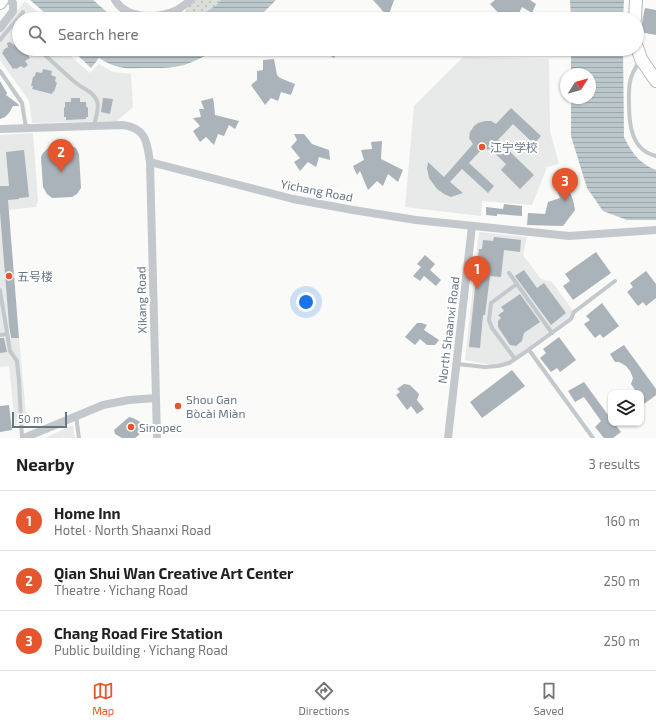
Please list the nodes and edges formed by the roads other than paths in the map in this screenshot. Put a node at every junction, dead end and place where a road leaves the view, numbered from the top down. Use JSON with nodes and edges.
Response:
{"nodes":[{"id":1,"x":2,"y":0,"type":"edge"},
{"id":2,"x":9,"y":0,"type":"edge"},
{"id":3,"x":115,"y":0,"type":"edge"},
{"id":4,"x":191,"y":0,"type":"edge"},
{"id":5,"x":636,"y":0,"type":"edge"},
{"id":6,"x":0,"y":3,"type":"edge"},
{"id":7,"x":12,"y":12,"type":"edge"},
{"id":8,"x":12,"y":12,"type":"edge"},
{"id":9,"x":130,"y":12,"type":"edge"},
{"id":10,"x":174,"y":12,"type":"edge"},
{"id":11,"x":635,"y":12,"type":"edge"},
{"id":12,"x":12,"y":25,"type":"edge"},
{"id":13,"x":0,"y":28,"type":"edge"},
{"id":14,"x":0,"y":40,"type":"edge"},
{"id":15,"x":46,"y":56,"type":"edge"},
{"id":16,"x":640,"y":56,"type":"edge"},
{"id":17,"x":641,"y":59,"type":"junction"},
{"id":18,"x":0,"y":71,"type":"edge"},
{"id":19,"x":656,"y":81,"type":"edge"},
{"id":20,"x":94,"y":126,"type":"junction"},
{"id":21,"x":26,"y":128,"type":"junction"},
{"id":22,"x":0,"y":129,"type":"edge"},
{"id":23,"x":656,"y":156,"type":"edge"},
{"id":24,"x":150,"y":162,"type":"junction"},
{"id":25,"x":472,"y":226,"type":"junction"},
{"id":26,"x":656,"y":230,"type":"edge"},
{"id":27,"x":509,"y":273,"type":"dead end"},
{"id":28,"x":615,"y":281,"type":"dead end"},
{"id":29,"x":517,"y":284,"type":"junction"},
{"id":30,"x":0,"y":290,"type":"edge"},
{"id":31,"x":552,"y":333,"type":"junction"},
{"id":32,"x":7,"y":334,"type":"junction"},
{"id":33,"x":0,"y":335,"type":"edge"},
{"id":34,"x":528,"y":350,"type":"junction"},
{"id":35,"x":515,"y":359,"type":"junction"},
{"id":36,"x":456,"y":364,"type":"junction"},
{"id":37,"x":156,"y":398,"type":"junction"},
{"id":38,"x":76,"y":416,"type":"junction"},
{"id":39,"x":23,"y":438,"type":"edge"},
{"id":40,"x":79,"y":438,"type":"edge"},
{"id":41,"x":157,"y":438,"type":"edge"},
{"id":42,"x":448,"y":438,"type":"edge"},
{"id":43,"x":593,"y":438,"type":"edge"}],
"edges":[{"from":1,"to":6,"type":"main road"},
{"from":2,"to":8,"type":"street"},
{"from":3,"to":9,"type":"street"},
{"from":4,"to":10,"type":"street"},
{"from":5,"to":11,"type":"main road"},
{"from":7,"to":13,"type":"street"},
{"from":12,"to":14,"type":"lane"},
{"from":15,"to":20,"type":"lane"},
{"from":16,"to":17,"type":"main road"},
{"from":17,"to":19,"type":"main road"},
{"from":17,"to":23,"type":"lane"},
{"from":18,"to":21,"type":"lane"},
{"from":20,"to":21,"type":"street"},
{"from":20,"to":24,"type":"street"},
{"from":21,"to":22,"type":"street"},
{"from":24,"to":25,"type":"street","name":"Yichang Road"},
{"from":24,"to":37,"type":"street","name":"Xikang Road"},
{"from":25,"to":26,"type":"street","name":"Yichang Road"},
{"from":25,"to":36,"type":"street","name":"North Shaanxi Road"},
{"from":27,"to":29,"type":"lane"},
{"from":28,"to":31,"type":"lane"},
{"from":29,"to":31,"type":"lane"},
{"from":29,"to":35,"type":"lane"},
{"from":30,"to":32,"type":"lane"},
{"from":31,"to":34,"type":"lane"},
{"from":32,"to":33,"type":"lane"},
{"from":32,"to":39,"type":"lane"},
{"from":34,"to":35,"type":"lane"},
{"from":34,"to":43,"type":"lane"},
{"from":35,"to":36,"type":"lane"},
{"from":36,"to":42,"type":"street","name":"North Shaanxi Road"},
{"from":37,"to":38,"type":"street"},
{"from":37,"to":41,"type":"street","name":"Xikang Road"},
{"from":38,"to":39,"type":"street"},
{"from":38,"to":40,"type":"lane"}]}
